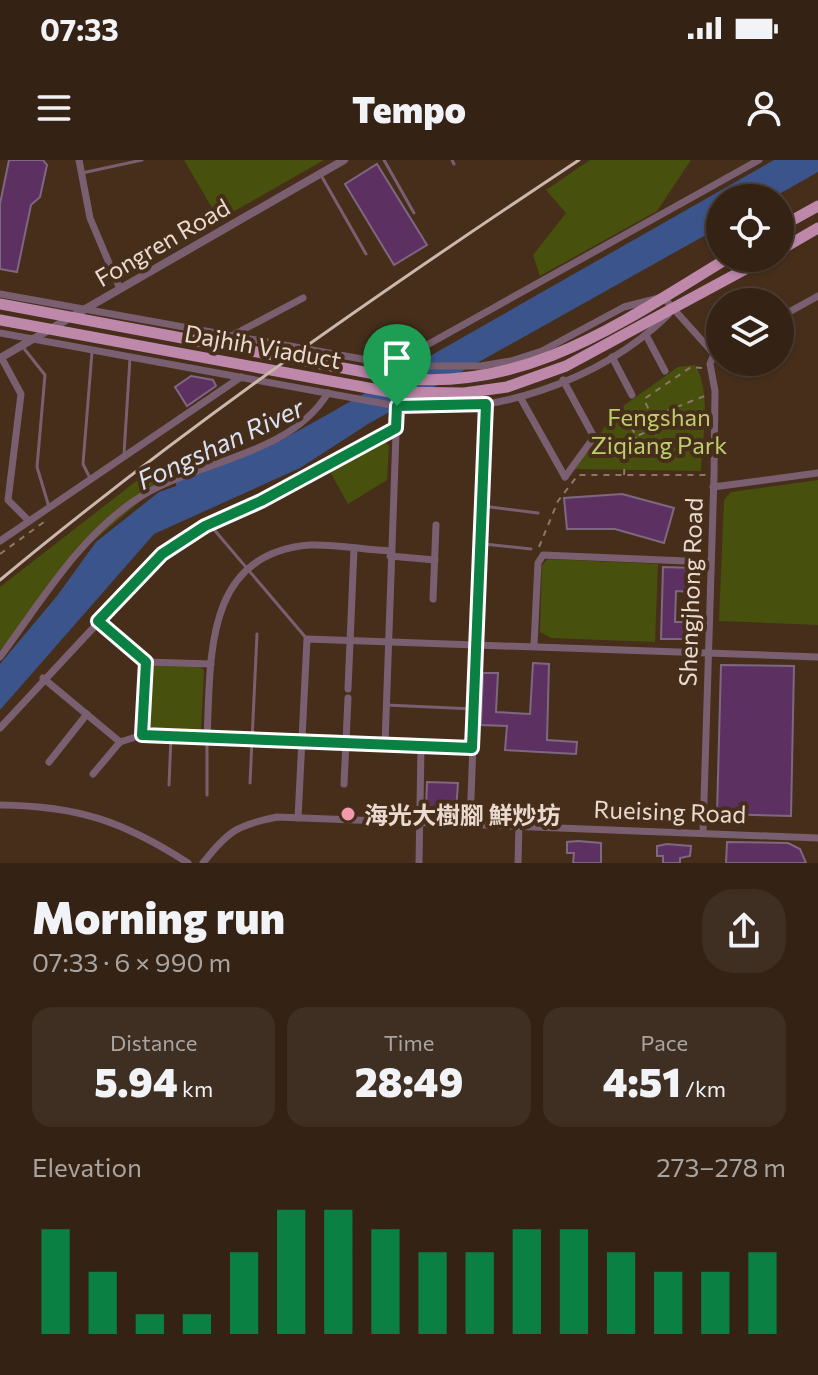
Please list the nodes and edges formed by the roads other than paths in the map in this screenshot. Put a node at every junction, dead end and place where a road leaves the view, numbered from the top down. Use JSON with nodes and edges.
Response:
{"nodes":[{"id":1,"x":79,"y":160,"type":"edge"},
{"id":2,"x":142,"y":160,"type":"edge"},
{"id":3,"x":344,"y":160,"type":"edge"},
{"id":4,"x":384,"y":160,"type":"edge"},
{"id":5,"x":759,"y":160,"type":"edge"},
{"id":6,"x":82,"y":173,"type":"junction"},
{"id":7,"x":320,"y":174,"type":"junction"},
{"id":8,"x":818,"y":206,"type":"edge"},
{"id":9,"x":414,"y":213,"type":"dead end"},
{"id":10,"x":794,"y":219,"type":"edge"},
{"id":11,"x":818,"y":228,"type":"edge"},
{"id":12,"x":794,"y":242,"type":"edge"},
{"id":13,"x":366,"y":254,"type":"dead end"},
{"id":14,"x":706,"y":271,"type":"edge"},
{"id":15,"x":741,"y":272,"type":"edge"},
{"id":16,"x":120,"y":289,"type":"junction"},
{"id":17,"x":0,"y":294,"type":"edge"},
{"id":18,"x":818,"y":296,"type":"edge"},
{"id":19,"x":663,"y":297,"type":"junction"},
{"id":20,"x":303,"y":298,"type":"dead end"},
{"id":21,"x":0,"y":304,"type":"edge"},
{"id":22,"x":85,"y":309,"type":"junction"},
{"id":23,"x":674,"y":309,"type":"junction"},
{"id":24,"x":794,"y":309,"type":"edge"},
{"id":25,"x":0,"y":320,"type":"edge"},
{"id":26,"x":647,"y":328,"type":"junction"},
{"id":27,"x":0,"y":333,"type":"edge"},
{"id":28,"x":233,"y":335,"type":"junction"},
{"id":29,"x":33,"y":339,"type":"junction"},
{"id":30,"x":706,"y":341,"type":"edge"},
{"id":31,"x":22,"y":346,"type":"junction"},
{"id":32,"x":92,"y":352,"type":"junction"},
{"id":33,"x":612,"y":357,"type":"junction"},
{"id":34,"x":1,"y":358,"type":"edge"},
{"id":35,"x":130,"y":358,"type":"junction"},
{"id":36,"x":391,"y":365,"type":"junction"},
{"id":37,"x":665,"y":371,"type":"dead end"},
{"id":38,"x":712,"y":376,"type":"edge"},
{"id":39,"x":243,"y":377,"type":"junction"},
{"id":40,"x":563,"y":380,"type":"junction"},
{"id":41,"x":328,"y":393,"type":"junction"},
{"id":42,"x":632,"y":395,"type":"dead end"},
{"id":43,"x":520,"y":397,"type":"junction"},
{"id":44,"x":486,"y":404,"type":"junction"},
{"id":45,"x":394,"y":405,"type":"junction"},
{"id":46,"x":396,"y":428,"type":"junction"},
{"id":47,"x":124,"y":458,"type":"junction"},
{"id":48,"x":818,"y":473,"type":"edge"},
{"id":49,"x":90,"y":479,"type":"junction"},
{"id":50,"x":713,"y":487,"type":"junction"},
{"id":51,"x":482,"y":506,"type":"junction"},
{"id":52,"x":46,"y":509,"type":"junction"},
{"id":53,"x":538,"y":513,"type":"dead end"},
{"id":54,"x":29,"y":521,"type":"junction"},
{"id":55,"x":209,"y":524,"type":"junction"},
{"id":56,"x":436,"y":525,"type":"dead end"},
{"id":57,"x":0,"y":541,"type":"edge"},
{"id":58,"x":480,"y":544,"type":"junction"},
{"id":59,"x":354,"y":549,"type":"junction"},
{"id":60,"x":531,"y":549,"type":"dead end"},
{"id":61,"x":390,"y":553,"type":"junction"},
{"id":62,"x":435,"y":560,"type":"junction"},
{"id":63,"x":710,"y":562,"type":"junction"},
{"id":64,"x":248,"y":570,"type":"junction"},
{"id":65,"x":433,"y":599,"type":"dead end"},
{"id":66,"x":98,"y":621,"type":"junction"},
{"id":67,"x":257,"y":634,"type":"dead end"},
{"id":68,"x":307,"y":639,"type":"junction"},
{"id":69,"x":350,"y":640,"type":"junction"},
{"id":70,"x":388,"y":641,"type":"junction"},
{"id":71,"x":478,"y":642,"type":"junction"},
{"id":72,"x":534,"y":645,"type":"junction"},
{"id":73,"x":707,"y":651,"type":"junction"},
{"id":74,"x":0,"y":657,"type":"edge"},
{"id":75,"x":818,"y":657,"type":"edge"},
{"id":76,"x":146,"y":662,"type":"junction"},
{"id":77,"x":211,"y":664,"type":"junction"},
{"id":78,"x":43,"y":678,"type":"junction"},
{"id":79,"x":386,"y":705,"type":"junction"},
{"id":80,"x":474,"y":709,"type":"junction"},
{"id":81,"x":87,"y":714,"type":"junction"},
{"id":82,"x":0,"y":728,"type":"edge"},
{"id":83,"x":142,"y":735,"type":"junction"},
{"id":84,"x":171,"y":737,"type":"junction"},
{"id":85,"x":207,"y":738,"type":"junction"},
{"id":86,"x":251,"y":740,"type":"junction"},
{"id":87,"x":120,"y":742,"type":"junction"},
{"id":88,"x":301,"y":742,"type":"junction"},
{"id":89,"x":346,"y":744,"type":"junction"},
{"id":90,"x":385,"y":745,"type":"junction"},
{"id":91,"x":421,"y":747,"type":"junction"},
{"id":92,"x":472,"y":748,"type":"junction"},
{"id":93,"x":49,"y":762,"type":"dead end"},
{"id":94,"x":93,"y":774,"type":"dead end"},
{"id":95,"x":250,"y":783,"type":"dead end"},
{"id":96,"x":344,"y":784,"type":"dead end"},
{"id":97,"x":169,"y":785,"type":"dead end"},
{"id":98,"x":207,"y":795,"type":"dead end"},
{"id":99,"x":0,"y":805,"type":"edge"},
{"id":100,"x":298,"y":818,"type":"junction"},
{"id":101,"x":419,"y":823,"type":"junction"},
{"id":102,"x":470,"y":823,"type":"junction"},
{"id":103,"x":519,"y":825,"type":"junction"},
{"id":104,"x":703,"y":832,"type":"junction"},
{"id":105,"x":818,"y":838,"type":"edge"},
{"id":106,"x":188,"y":863,"type":"edge"},
{"id":107,"x":203,"y":863,"type":"edge"},
{"id":108,"x":419,"y":863,"type":"edge"},
{"id":109,"x":518,"y":863,"type":"edge"}],
"edges":[{"from":1,"to":6,"type":"street"},
{"from":2,"to":6,"type":"lane"},
{"from":3,"to":7,"type":"street","name":"Fongren Road"},
{"from":4,"to":9,"type":"lane"},
{"from":5,"to":36,"type":"street"},
{"from":6,"to":16,"type":"street"},
{"from":7,"to":13,"type":"lane"},
{"from":7,"to":16,"type":"street","name":"Fongren Road"},
{"from":8,"to":10,"type":"main road"},
{"from":11,"to":12,"type":"main road"},
{"from":14,"to":19,"type":"main road","name":"Dajhih Viaduct"},
{"from":15,"to":23,"type":"main road","name":"Dajhih Viaduct"},
{"from":16,"to":22,"type":"street","name":"Fongren Road"},
{"from":17,"to":22,"type":"street"},
{"from":18,"to":24,"type":"street"},
{"from":19,"to":21,"type":"main road","name":"Dajhih Viaduct"},
{"from":19,"to":23,"type":"street"},
{"from":19,"to":36,"type":"street"},
{"from":20,"to":28,"type":"street"},
{"from":22,"to":28,"type":"street"},
{"from":22,"to":29,"type":"street","name":"Fongren Road"},
{"from":23,"to":26,"type":"main road","name":"Dajhih Viaduct"},
{"from":23,"to":30,"type":"street"},
{"from":25,"to":26,"type":"main road","name":"Dajhih Viaduct"},
{"from":26,"to":33,"type":"street"},
{"from":26,"to":37,"type":"street"},
{"from":27,"to":29,"type":"street"},
{"from":28,"to":36,"type":"street"},
{"from":29,"to":31,"type":"street","name":"Fongren Road"},
{"from":29,"to":32,"type":"street"},
{"from":31,"to":34,"type":"street","name":"Fongren Road"},
{"from":31,"to":52,"type":"lane"},
{"from":32,"to":35,"type":"street"},
{"from":32,"to":49,"type":"lane"},
{"from":33,"to":40,"type":"street"},
{"from":33,"to":42,"type":"street"},
{"from":34,"to":54,"type":"street"},
{"from":35,"to":39,"type":"street"},
{"from":35,"to":47,"type":"lane"},
{"from":38,"to":50,"type":"street","name":"Shengjhong Road"},
{"from":39,"to":41,"type":"street"},
{"from":39,"to":47,"type":"street"},
{"from":40,"to":43,"type":"street"},
{"from":40,"to":43,"type":"street"},
{"from":41,"to":45,"type":"street"},
{"from":41,"to":74,"type":"street"},
{"from":43,"to":44,"type":"street"},
{"from":44,"to":45,"type":"street"},
{"from":44,"to":51,"type":"street"},
{"from":45,"to":46,"type":"street"},
{"from":46,"to":55,"type":"street"},
{"from":46,"to":61,"type":"street"},
{"from":47,"to":49,"type":"street"},
{"from":48,"to":50,"type":"street"},
{"from":49,"to":52,"type":"street"},
{"from":50,"to":63,"type":"street","name":"Shengjhong Road"},
{"from":51,"to":53,"type":"lane"},
{"from":51,"to":58,"type":"street"},
{"from":52,"to":54,"type":"street"},
{"from":54,"to":57,"type":"street"},
{"from":55,"to":64,"type":"lane"},
{"from":55,"to":66,"type":"street"},
{"from":56,"to":62,"type":"street"},
{"from":58,"to":60,"type":"lane"},
{"from":58,"to":71,"type":"street"},
{"from":59,"to":61,"type":"street"},
{"from":59,"to":64,"type":"street"},
{"from":59,"to":69,"type":"street"},
{"from":61,"to":62,"type":"street"},
{"from":61,"to":70,"type":"street"},
{"from":62,"to":65,"type":"street"},
{"from":63,"to":72,"type":"street"},
{"from":63,"to":73,"type":"street","name":"Shengjhong Road"},
{"from":64,"to":68,"type":"lane"},
{"from":64,"to":77,"type":"street"},
{"from":66,"to":76,"type":"street"},
{"from":66,"to":78,"type":"street"},
{"from":67,"to":86,"type":"lane"},
{"from":68,"to":69,"type":"street"},
{"from":68,"to":88,"type":"street"},
{"from":69,"to":70,"type":"street"},
{"from":69,"to":89,"type":"street"},
{"from":70,"to":71,"type":"street"},
{"from":70,"to":79,"type":"street"},
{"from":71,"to":72,"type":"street"},
{"from":71,"to":80,"type":"street"},
{"from":72,"to":73,"type":"street"},
{"from":73,"to":75,"type":"street"},
{"from":73,"to":104,"type":"street","name":"Shengjhong Road"},
{"from":76,"to":77,"type":"street"},
{"from":76,"to":83,"type":"street"},
{"from":77,"to":85,"type":"street"},
{"from":78,"to":81,"type":"street"},
{"from":78,"to":82,"type":"street"},
{"from":79,"to":80,"type":"lane"},
{"from":79,"to":90,"type":"street"},
{"from":80,"to":92,"type":"street"},
{"from":81,"to":87,"type":"street"},
{"from":81,"to":93,"type":"street"},
{"from":83,"to":84,"type":"street"},
{"from":83,"to":87,"type":"street"},
{"from":84,"to":85,"type":"street"},
{"from":84,"to":97,"type":"lane"},
{"from":85,"to":86,"type":"street"},
{"from":85,"to":98,"type":"lane"},
{"from":86,"to":88,"type":"street"},
{"from":86,"to":95,"type":"lane"},
{"from":87,"to":94,"type":"street"},
{"from":88,"to":89,"type":"street"},
{"from":88,"to":100,"type":"street"},
{"from":89,"to":90,"type":"street"},
{"from":89,"to":96,"type":"street"},
{"from":90,"to":91,"type":"street"},
{"from":91,"to":92,"type":"street"},
{"from":91,"to":101,"type":"street"},
{"from":92,"to":102,"type":"street"},
{"from":99,"to":106,"type":"street"},
{"from":100,"to":101,"type":"street","name":"Rueising Road"},
{"from":100,"to":107,"type":"street","name":"Rueising Road"},
{"from":101,"to":102,"type":"street","name":"Rueising Road"},
{"from":101,"to":108,"type":"street"},
{"from":102,"to":103,"type":"street","name":"Rueising Road"},
{"from":103,"to":104,"type":"street","name":"Rueising Road"},
{"from":103,"to":109,"type":"street"},
{"from":104,"to":105,"type":"street","name":"Rueising Road"}]}
